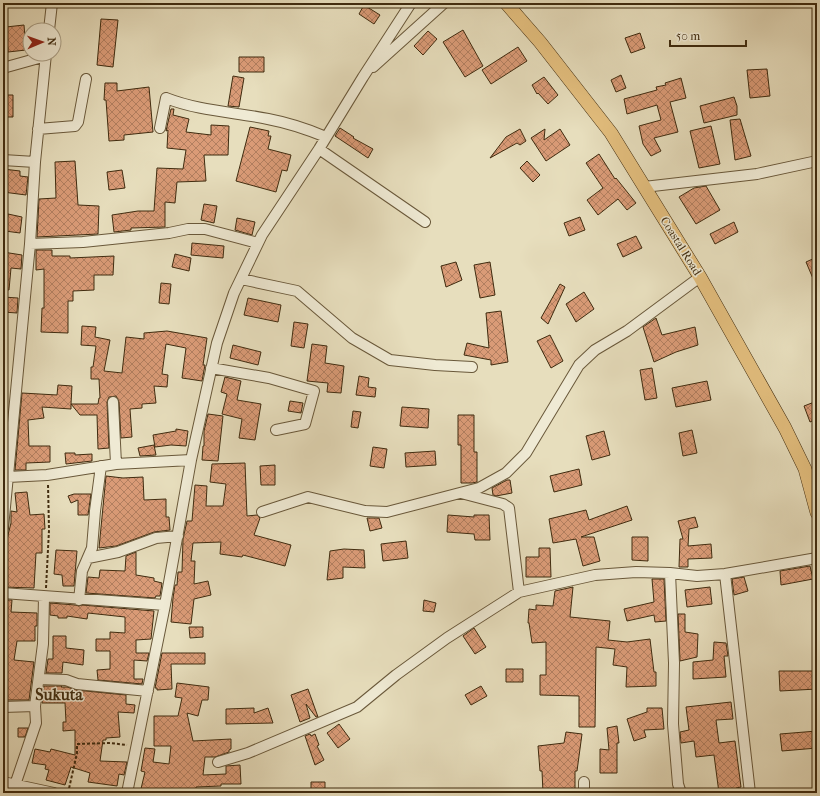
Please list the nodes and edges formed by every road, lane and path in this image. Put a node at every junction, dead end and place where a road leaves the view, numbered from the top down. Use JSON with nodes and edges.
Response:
{"nodes":[{"id":1,"x":52,"y":3,"type":"edge"},
{"id":2,"x":411,"y":3,"type":"edge"},
{"id":3,"x":444,"y":3,"type":"edge"},
{"id":4,"x":506,"y":3,"type":"edge"},
{"id":5,"x":50,"y":22,"type":"edge"},
{"id":6,"x":23,"y":62,"type":"edge"},
{"id":7,"x":45,"y":62,"type":"edge"},
{"id":8,"x":3,"y":68,"type":"edge"},
{"id":9,"x":363,"y":77,"type":"junction"},
{"id":10,"x":86,"y":79,"type":"dead end"},
{"id":11,"x":160,"y":128,"type":"dead end"},
{"id":12,"x":38,"y":129,"type":"junction"},
{"id":13,"x":326,"y":137,"type":"junction"},
{"id":14,"x":319,"y":149,"type":"junction"},
{"id":15,"x":3,"y":160,"type":"edge"},
{"id":16,"x":35,"y":162,"type":"junction"},
{"id":17,"x":817,"y":162,"type":"edge"},
{"id":18,"x":644,"y":187,"type":"junction"},
{"id":19,"x":425,"y":222,"type":"dead end"},
{"id":20,"x":258,"y":243,"type":"junction"},
{"id":21,"x":30,"y":244,"type":"junction"},
{"id":22,"x":700,"y":277,"type":"junction"},
{"id":23,"x":241,"y":279,"type":"junction"},
{"id":24,"x":472,"y":367,"type":"dead end"},
{"id":25,"x":211,"y":368,"type":"junction"},
{"id":26,"x":113,"y":402,"type":"dead end"},
{"id":27,"x":276,"y":430,"type":"dead end"},
{"id":28,"x":191,"y":460,"type":"junction"},
{"id":29,"x":116,"y":464,"type":"junction"},
{"id":30,"x":101,"y":466,"type":"junction"},
{"id":31,"x":47,"y":475,"type":"junction"},
{"id":32,"x":8,"y":477,"type":"junction"},
{"id":33,"x":813,"y":486,"type":"edge"},
{"id":34,"x":460,"y":493,"type":"junction"},
{"id":35,"x":262,"y":512,"type":"dead end"},
{"id":36,"x":4,"y":513,"type":"edge"},
{"id":37,"x":817,"y":513,"type":"edge"},
{"id":38,"x":3,"y":528,"type":"edge"},
{"id":39,"x":178,"y":536,"type":"junction"},
{"id":40,"x":88,"y":558,"type":"junction"},
{"id":41,"x":817,"y":558,"type":"edge"},
{"id":42,"x":670,"y":573,"type":"junction"},
{"id":43,"x":725,"y":574,"type":"junction"},
{"id":44,"x":519,"y":592,"type":"junction"},
{"id":45,"x":3,"y":593,"type":"edge"},
{"id":46,"x":45,"y":597,"type":"junction"},
{"id":47,"x":78,"y":600,"type":"junction"},
{"id":48,"x":165,"y":605,"type":"junction"},
{"id":49,"x":39,"y":679,"type":"junction"},
{"id":50,"x":148,"y":690,"type":"junction"},
{"id":51,"x":35,"y":706,"type":"junction"},
{"id":52,"x":3,"y":707,"type":"edge"},
{"id":53,"x":136,"y":746,"type":"junction"},
{"id":54,"x":218,"y":762,"type":"dead end"},
{"id":55,"x":3,"y":782,"type":"edge"},
{"id":56,"x":15,"y":785,"type":"junction"},
{"id":57,"x":54,"y":793,"type":"edge"},
{"id":58,"x":68,"y":793,"type":"edge"},
{"id":59,"x":127,"y":793,"type":"edge"},
{"id":60,"x":681,"y":793,"type":"edge"},
{"id":61,"x":750,"y":793,"type":"edge"}],
"edges":[{"from":1,"to":5,"type":"street"},
{"from":2,"to":9,"type":"street"},
{"from":3,"to":9,"type":"street"},
{"from":4,"to":18,"type":"main road","name":"Coastal Road"},
{"from":6,"to":8,"type":"street"},
{"from":7,"to":12,"type":"street"},
{"from":9,"to":13,"type":"street"},
{"from":10,"to":12,"type":"street"},
{"from":11,"to":13,"type":"street"},
{"from":12,"to":16,"type":"street"},
{"from":13,"to":14,"type":"street"},
{"from":14,"to":19,"type":"street"},
{"from":14,"to":20,"type":"street"},
{"from":15,"to":16,"type":"street"},
{"from":16,"to":21,"type":"street"},
{"from":17,"to":18,"type":"street"},
{"from":18,"to":22,"type":"main road","name":"Coastal Road"},
{"from":20,"to":21,"type":"street"},
{"from":20,"to":23,"type":"street"},
{"from":21,"to":32,"type":"street"},
{"from":22,"to":33,"type":"main road","name":"Coastal Road"},
{"from":22,"to":34,"type":"street"},
{"from":23,"to":24,"type":"street"},
{"from":23,"to":25,"type":"street"},
{"from":25,"to":27,"type":"street"},
{"from":25,"to":28,"type":"street"},
{"from":26,"to":29,"type":"street"},
{"from":28,"to":29,"type":"street"},
{"from":28,"to":39,"type":"street"},
{"from":29,"to":30,"type":"street"},
{"from":30,"to":31,"type":"street"},
{"from":30,"to":40,"type":"street"},
{"from":31,"to":32,"type":"street"},
{"from":31,"to":46,"type":"path"},
{"from":32,"to":36,"type":"street"},
{"from":33,"to":37,"type":"main road","name":"Coastal Road"},
{"from":34,"to":35,"type":"street"},
{"from":34,"to":44,"type":"street"},
{"from":36,"to":38,"type":"street"},
{"from":39,"to":40,"type":"street"},
{"from":39,"to":48,"type":"street"},
{"from":40,"to":47,"type":"street"},
{"from":41,"to":43,"type":"street"},
{"from":42,"to":43,"type":"street"},
{"from":42,"to":44,"type":"street"},
{"from":42,"to":60,"type":"street"},
{"from":43,"to":61,"type":"street"},
{"from":44,"to":54,"type":"street"},
{"from":45,"to":46,"type":"street"},
{"from":46,"to":47,"type":"street"},
{"from":46,"to":49,"type":"street"},
{"from":47,"to":48,"type":"street"},
{"from":48,"to":50,"type":"street"},
{"from":49,"to":50,"type":"street"},
{"from":49,"to":51,"type":"street"},
{"from":50,"to":53,"type":"street"},
{"from":51,"to":52,"type":"street"},
{"from":51,"to":56,"type":"street"},
{"from":53,"to":58,"type":"path"},
{"from":53,"to":59,"type":"street"},
{"from":55,"to":56,"type":"street"},
{"from":56,"to":57,"type":"street"}]}
